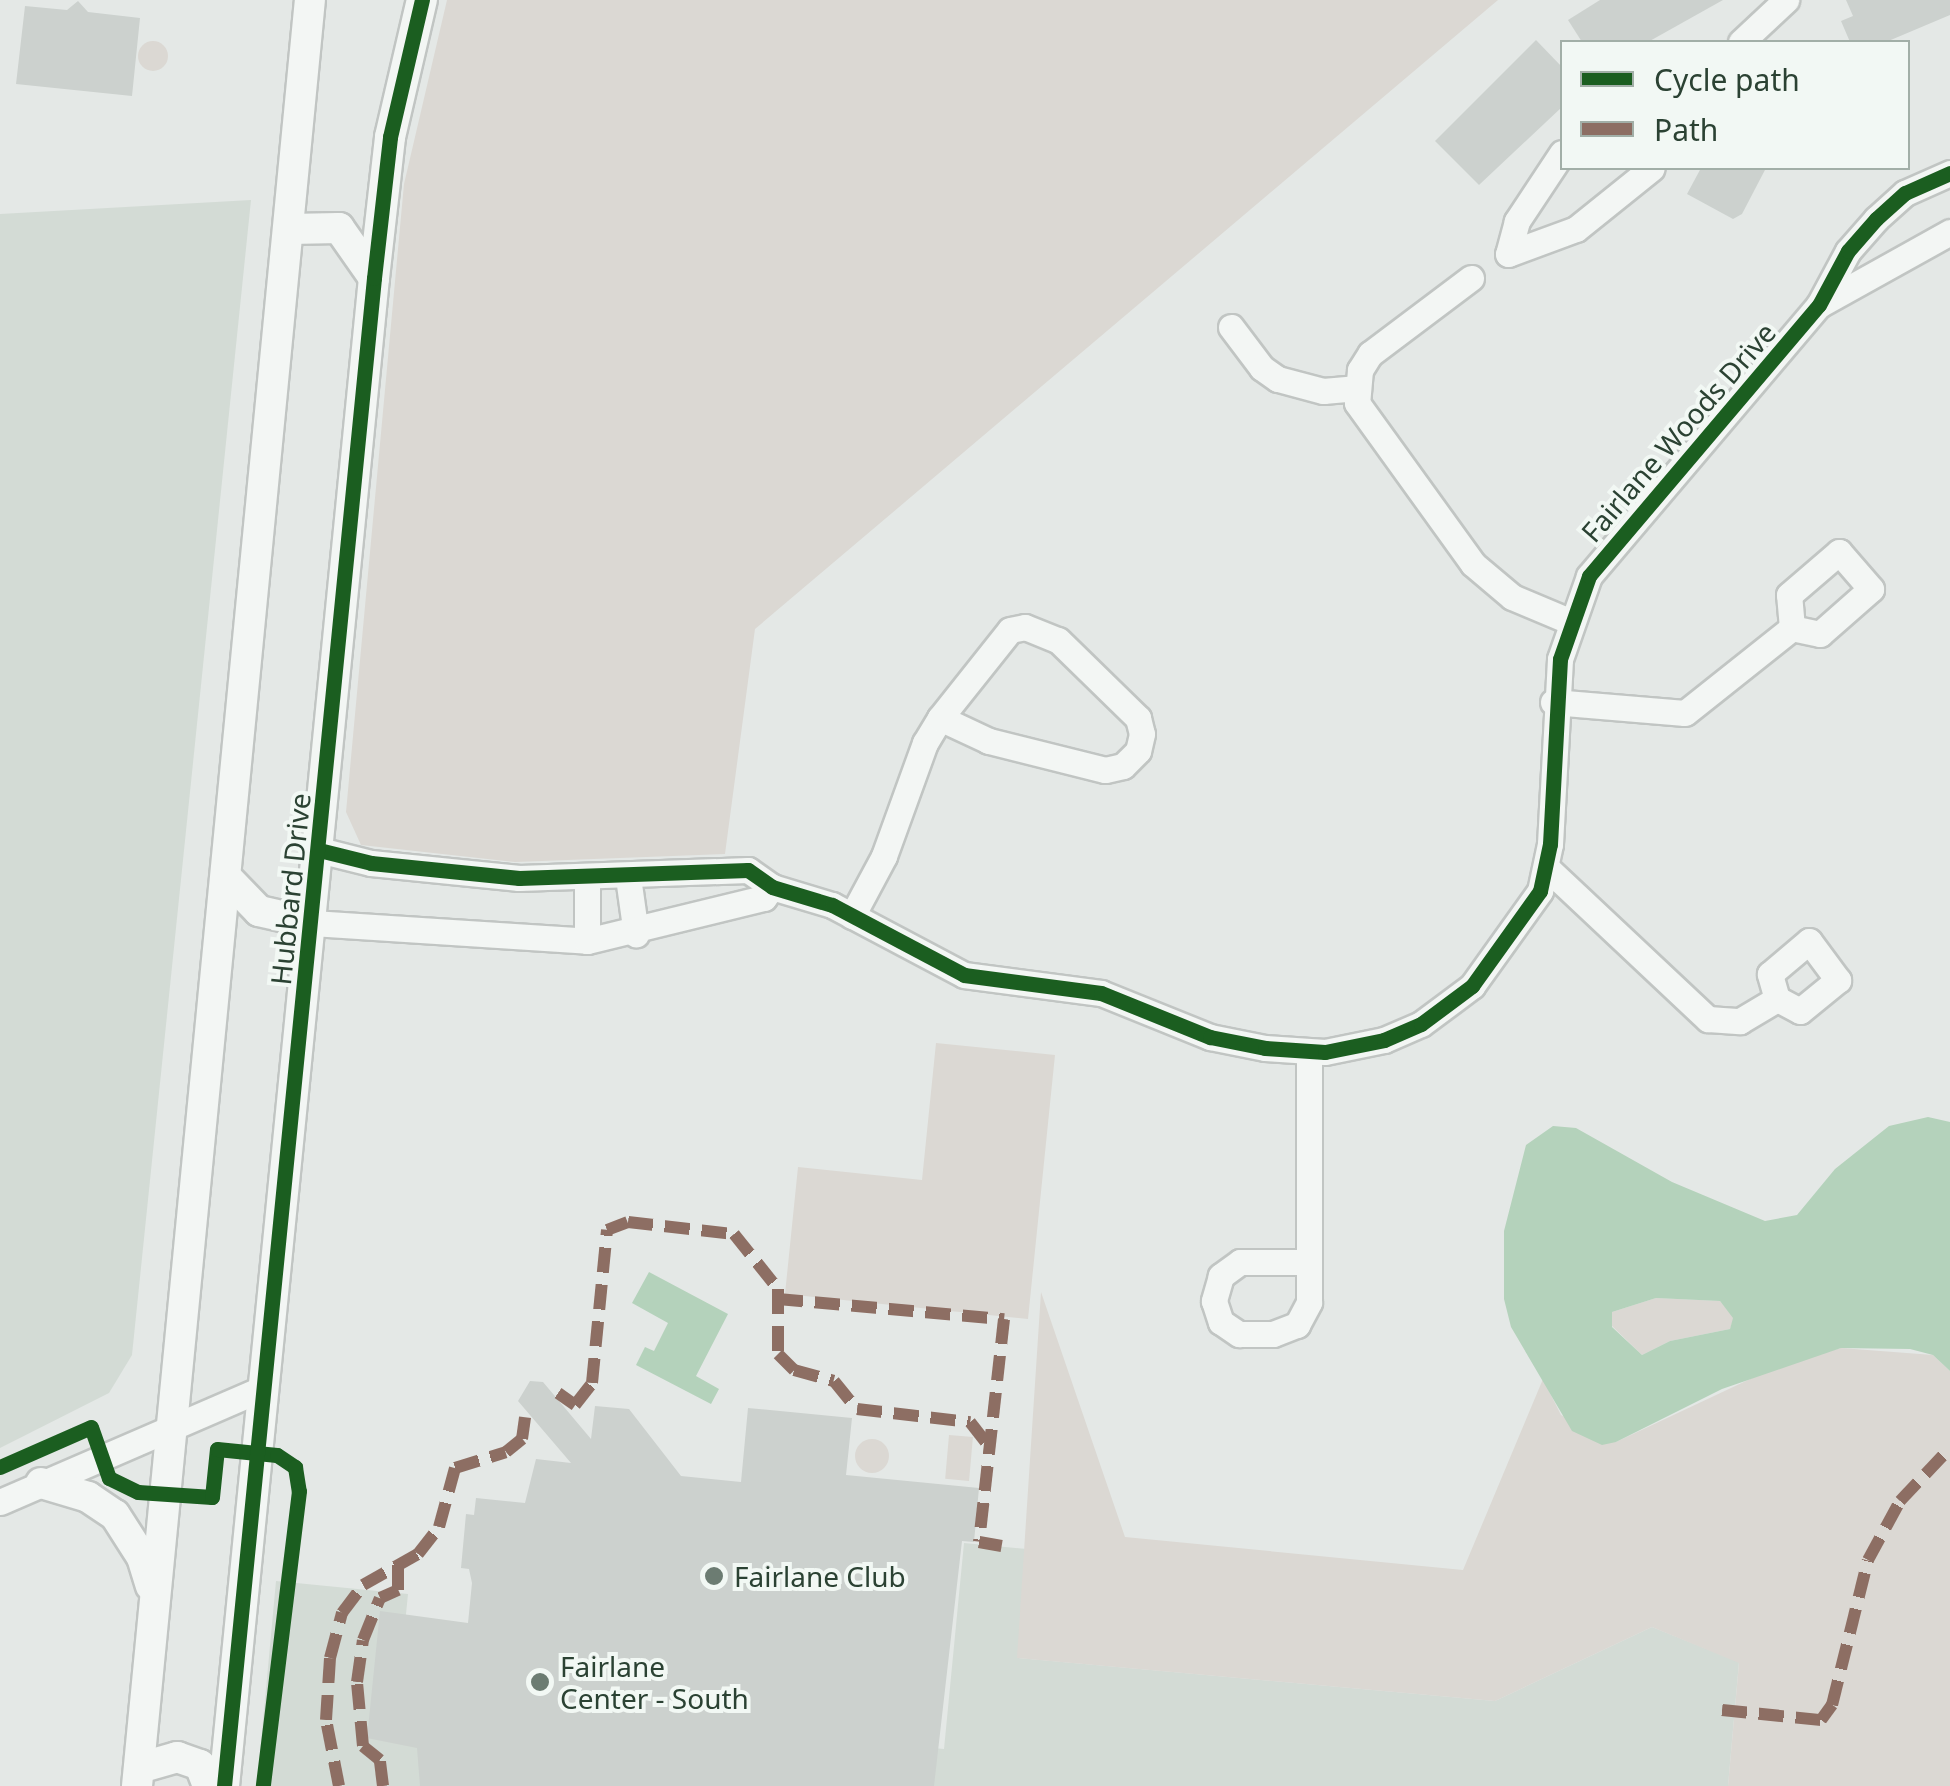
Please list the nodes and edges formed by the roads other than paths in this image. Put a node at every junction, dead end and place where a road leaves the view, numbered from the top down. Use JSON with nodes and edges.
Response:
{"nodes":[{"id":1,"x":310,"y":0,"type":"edge"},
{"id":2,"x":422,"y":0,"type":"edge"},
{"id":3,"x":1786,"y":0,"type":"edge"},
{"id":4,"x":1743,"y":40,"type":"edge"},
{"id":5,"x":1560,"y":156,"type":"edge"},
{"id":6,"x":1650,"y":170,"type":"edge"},
{"id":7,"x":1950,"y":173,"type":"edge"},
{"id":8,"x":290,"y":229,"type":"junction"},
{"id":9,"x":1950,"y":232,"type":"edge"},
{"id":10,"x":374,"y":278,"type":"junction"},
{"id":11,"x":1471,"y":278,"type":"dead end"},
{"id":12,"x":1820,"y":306,"type":"junction"},
{"id":13,"x":1231,"y":328,"type":"dead end"},
{"id":14,"x":1355,"y":388,"type":"junction"},
{"id":15,"x":1569,"y":621,"type":"junction"},
{"id":16,"x":1792,"y":628,"type":"dead end"},
{"id":17,"x":1553,"y":702,"type":"junction"},
{"id":18,"x":940,"y":718,"type":"junction"},
{"id":19,"x":319,"y":850,"type":"junction"},
{"id":20,"x":1547,"y":868,"type":"junction"},
{"id":21,"x":628,"y":877,"type":"junction"},
{"id":22,"x":227,"y":878,"type":"junction"},
{"id":23,"x":587,"y":880,"type":"junction"},
{"id":24,"x":772,"y":887,"type":"junction"},
{"id":25,"x":852,"y":916,"type":"junction"},
{"id":26,"x":312,"y":923,"type":"junction"},
{"id":27,"x":636,"y":934,"type":"junction"},
{"id":28,"x":587,"y":941,"type":"junction"},
{"id":29,"x":1776,"y":1000,"type":"dead end"},
{"id":30,"x":1309,"y":1052,"type":"junction"},
{"id":31,"x":1304,"y":1262,"type":"dead end"},
{"id":32,"x":264,"y":1388,"type":"junction"},
{"id":33,"x":171,"y":1430,"type":"junction"},
{"id":34,"x":41,"y":1483,"type":"junction"},
{"id":35,"x":0,"y":1502,"type":"edge"},
{"id":36,"x":154,"y":1606,"type":"junction"},
{"id":37,"x":138,"y":1777,"type":"edge"},
{"id":38,"x":208,"y":1786,"type":"edge"},
{"id":39,"x":224,"y":1786,"type":"edge"}],
"edges":[{"from":1,"to":8,"type":"street"},
{"from":2,"to":10,"type":"street","name":"Hubbard Drive"},
{"from":3,"to":4,"type":"street"},
{"from":5,"to":6,"type":"street"},
{"from":7,"to":12,"type":"street","name":"Fairlane Woods Drive"},
{"from":8,"to":10,"type":"street"},
{"from":8,"to":22,"type":"street"},
{"from":9,"to":12,"type":"street","name":"Fairlane Woods Drive"},
{"from":10,"to":19,"type":"street","name":"Hubbard Drive"},
{"from":11,"to":14,"type":"street"},
{"from":12,"to":15,"type":"street","name":"Fairlane Woods Drive"},
{"from":13,"to":14,"type":"street"},
{"from":14,"to":15,"type":"street"},
{"from":15,"to":17,"type":"street","name":"Fairlane Woods Drive"},
{"from":16,"to":17,"type":"street"},
{"from":17,"to":20,"type":"street","name":"Fairlane Woods Drive"},
{"from":18,"to":18,"type":"street"},
{"from":18,"to":25,"type":"street"},
{"from":19,"to":23,"type":"street","name":"Fairlane Woods Drive"},
{"from":19,"to":26,"type":"street","name":"Hubbard Drive"},
{"from":20,"to":29,"type":"street"},
{"from":20,"to":30,"type":"street","name":"Fairlane Woods Drive"},
{"from":21,"to":23,"type":"street","name":"Fairlane Woods Drive"},
{"from":21,"to":24,"type":"street","name":"Fairlane Woods Drive"},
{"from":21,"to":27,"type":"street"},
{"from":22,"to":26,"type":"street"},
{"from":22,"to":33,"type":"street"},
{"from":23,"to":28,"type":"street"},
{"from":24,"to":25,"type":"street","name":"Fairlane Woods Drive"},
{"from":24,"to":27,"type":"street"},
{"from":25,"to":30,"type":"street","name":"Fairlane Woods Drive"},
{"from":26,"to":28,"type":"street"},
{"from":26,"to":32,"type":"street","name":"Hubbard Drive"},
{"from":27,"to":28,"type":"street"},
{"from":30,"to":31,"type":"street"},
{"from":32,"to":33,"type":"street"},
{"from":32,"to":39,"type":"street","name":"Hubbard Drive"},
{"from":33,"to":34,"type":"street"},
{"from":33,"to":36,"type":"street"},
{"from":34,"to":35,"type":"street"},
{"from":34,"to":36,"type":"street"},
{"from":36,"to":37,"type":"street"},
{"from":37,"to":38,"type":"street"}]}
